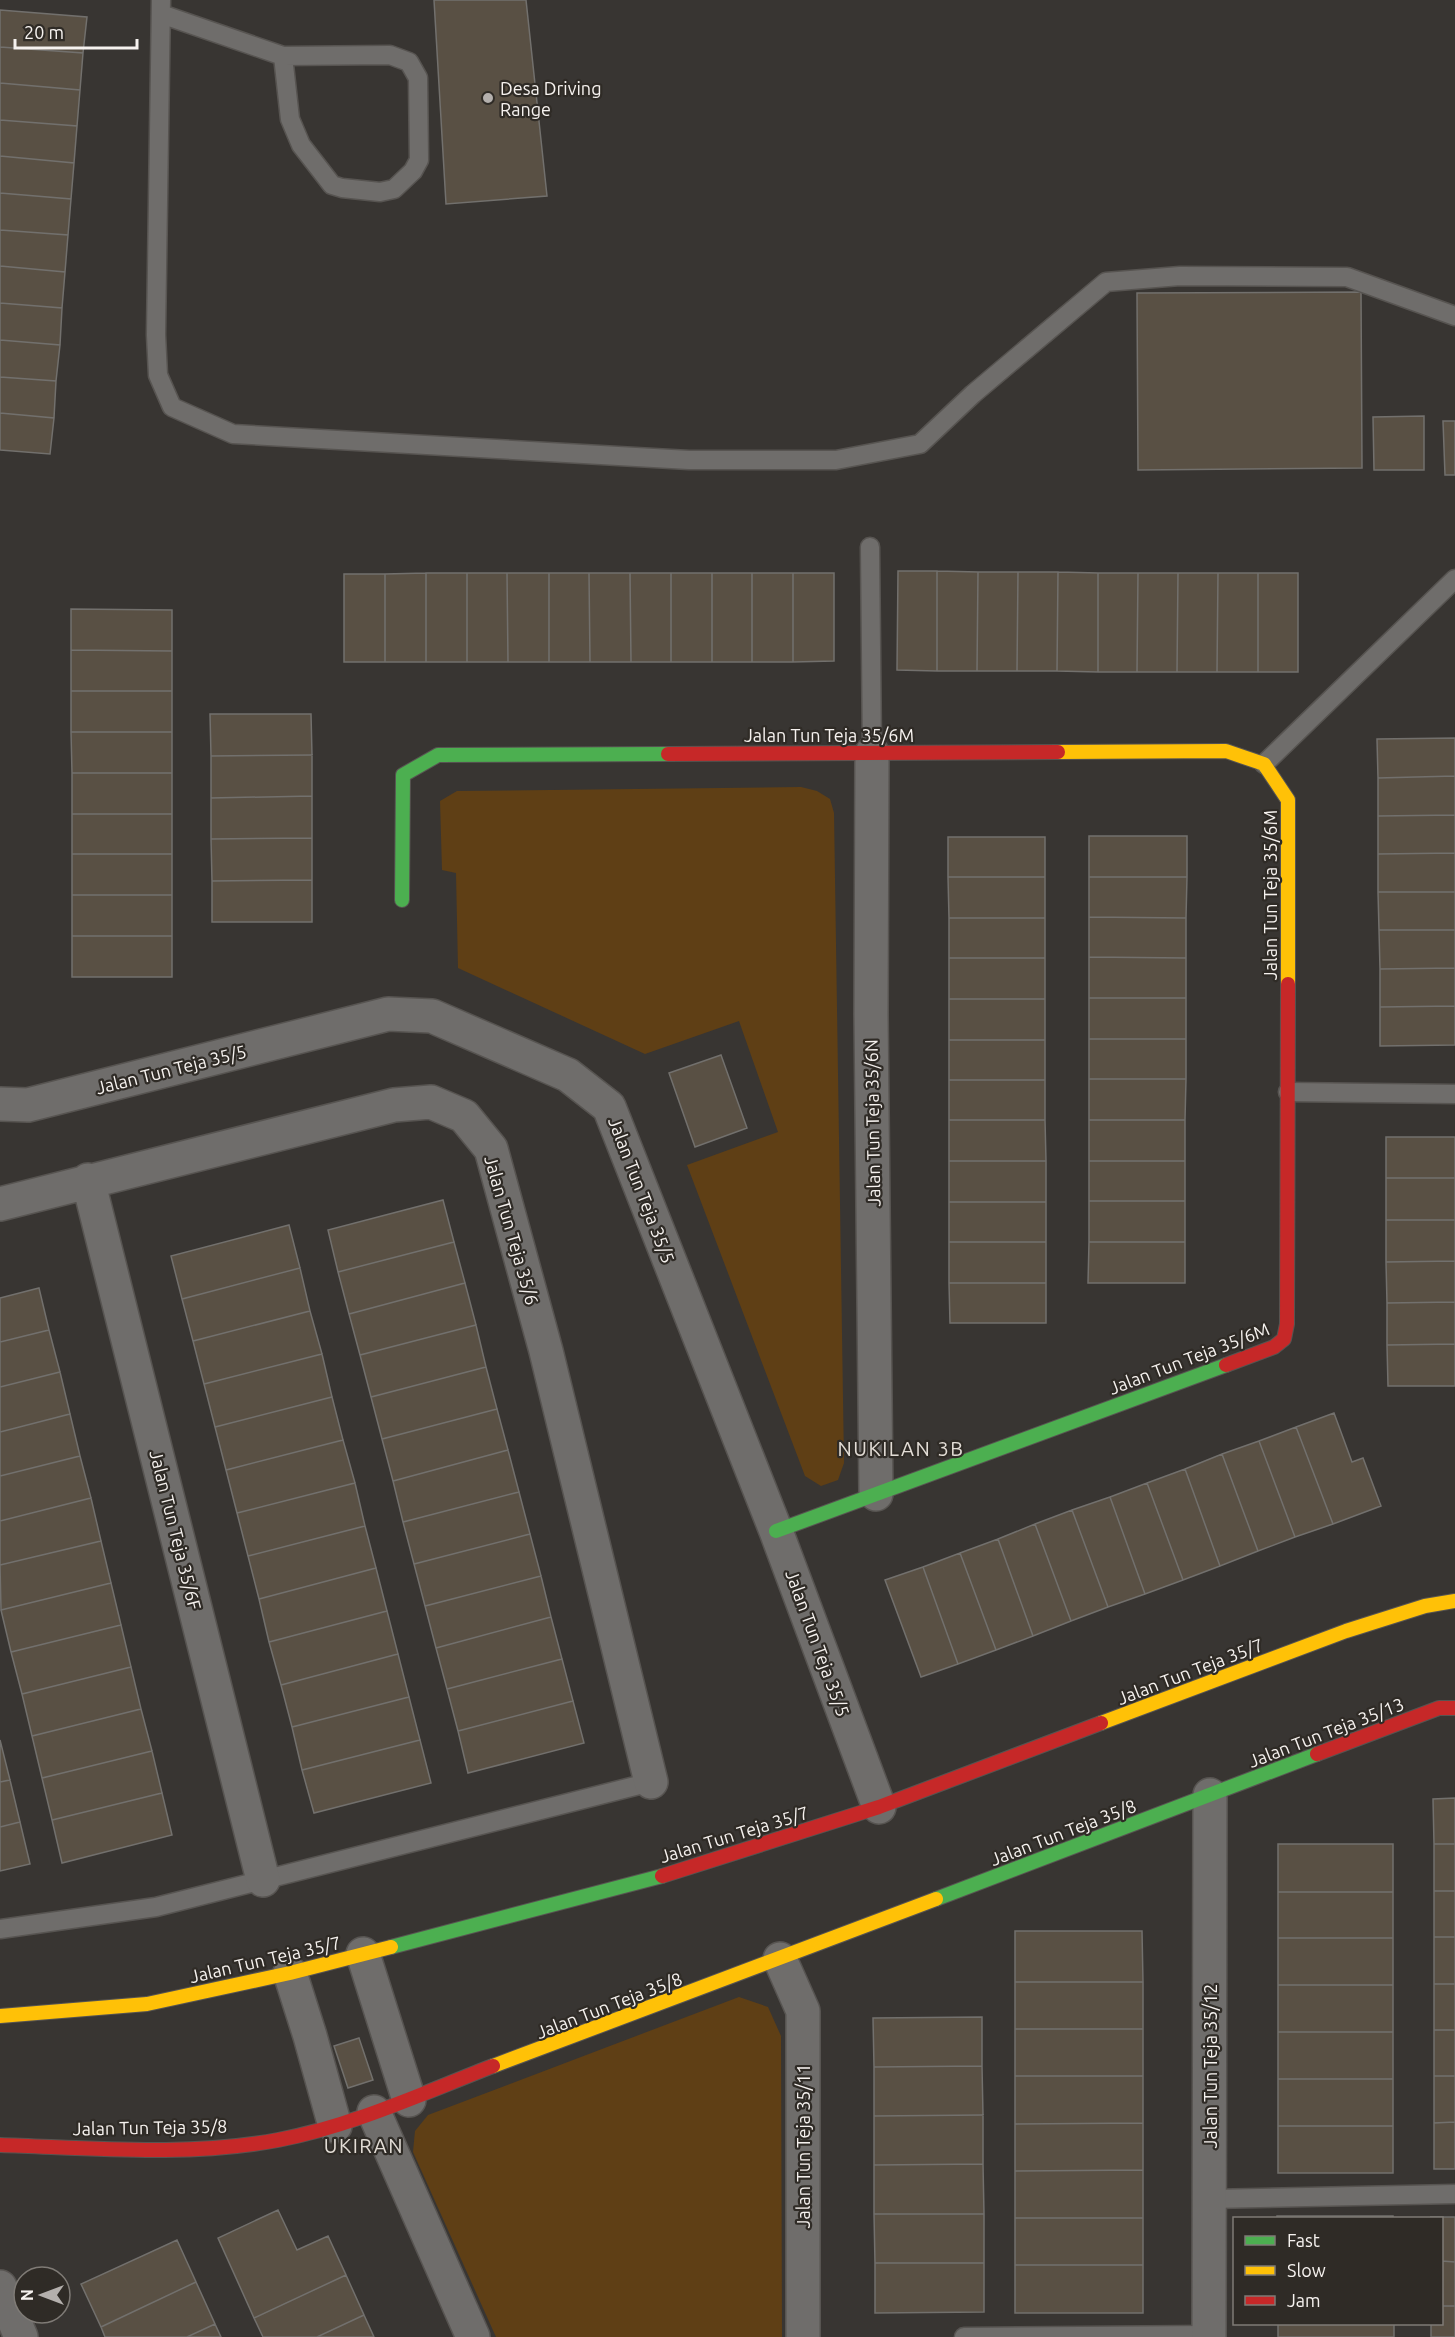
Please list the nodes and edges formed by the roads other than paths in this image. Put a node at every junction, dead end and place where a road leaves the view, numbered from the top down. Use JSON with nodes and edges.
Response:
{"nodes":[{"id":1,"x":161,"y":7,"type":"edge"},
{"id":2,"x":283,"y":56,"type":"junction"},
{"id":3,"x":1455,"y":316,"type":"edge"},
{"id":4,"x":870,"y":546,"type":"dead end"},
{"id":5,"x":1455,"y":579,"type":"edge"},
{"id":6,"x":872,"y":753,"type":"junction"},
{"id":7,"x":1264,"y":764,"type":"junction"},
{"id":8,"x":402,"y":900,"type":"dead end"},
{"id":9,"x":1288,"y":1092,"type":"junction"},
{"id":10,"x":1455,"y":1094,"type":"edge"},
{"id":11,"x":0,"y":1104,"type":"edge"},
{"id":12,"x":88,"y":1180,"type":"junction"},
{"id":13,"x":0,"y":1204,"type":"edge"},
{"id":14,"x":876,"y":1494,"type":"junction"},
{"id":15,"x":776,"y":1531,"type":"junction"},
{"id":16,"x":1455,"y":1601,"type":"edge"},
{"id":17,"x":1455,"y":1708,"type":"edge"},
{"id":18,"x":651,"y":1782,"type":"joint"},
{"id":19,"x":1210,"y":1795,"type":"junction"},
{"id":20,"x":879,"y":1807,"type":"junction"},
{"id":21,"x":263,"y":1880,"type":"junction"},
{"id":22,"x":0,"y":1929,"type":"edge"},
{"id":23,"x":363,"y":1954,"type":"junction"},
{"id":24,"x":780,"y":1959,"type":"junction"},
{"id":25,"x":290,"y":1973,"type":"junction"},
{"id":26,"x":0,"y":2016,"type":"edge"},
{"id":27,"x":409,"y":2100,"type":"junction"},
{"id":28,"x":374,"y":2112,"type":"junction"},
{"id":29,"x":335,"y":2126,"type":"junction"},
{"id":30,"x":0,"y":2145,"type":"edge"},
{"id":31,"x":1455,"y":2194,"type":"edge"},
{"id":32,"x":1209,"y":2199,"type":"junction"},
{"id":33,"x":0,"y":2287,"type":"edge"},
{"id":34,"x":1209,"y":2336,"type":"edge"},
{"id":35,"x":21,"y":2337,"type":"edge"},
{"id":36,"x":472,"y":2337,"type":"edge"},
{"id":37,"x":803,"y":2337,"type":"edge"},
{"id":38,"x":964,"y":2337,"type":"edge"}],
"edges":[{"from":1,"to":2,"type":"lane"},
{"from":1,"to":3,"type":"lane"},
{"from":2,"to":2,"type":"lane"},
{"from":4,"to":6,"type":"lane"},
{"from":5,"to":7,"type":"lane"},
{"from":6,"to":7,"type":"street","name":"Jalan Tun Teja 35/6M"},
{"from":6,"to":8,"type":"street","name":"Jalan Tun Teja 35/6M"},
{"from":6,"to":14,"type":"street","name":"Jalan Tun Teja 35/6N"},
{"from":7,"to":9,"type":"street","name":"Jalan Tun Teja 35/6M"},
{"from":9,"to":10,"type":"lane"},
{"from":9,"to":14,"type":"street","name":"Jalan Tun Teja 35/6M"},
{"from":11,"to":15,"type":"street","name":"Jalan Tun Teja 35/5"},
{"from":12,"to":13,"type":"street","name":"Jalan Tun Teja 35/6"},
{"from":12,"to":18,"type":"street","name":"Jalan Tun Teja 35/6"},
{"from":12,"to":21,"type":"street","name":"Jalan Tun Teja 35/6F"},
{"from":14,"to":15,"type":"street","name":"Jalan Tun Teja 35/6M"},
{"from":15,"to":20,"type":"street","name":"Jalan Tun Teja 35/5"},
{"from":16,"to":20,"type":"street","name":"Jalan Tun Teja 35/7"},
{"from":17,"to":19,"type":"street","name":"Jalan Tun Teja 35/13"},
{"from":18,"to":21,"type":"lane"},
{"from":19,"to":24,"type":"street","name":"Jalan Tun Teja 35/8"},
{"from":19,"to":32,"type":"street","name":"Jalan Tun Teja 35/12"},
{"from":20,"to":23,"type":"street","name":"Jalan Tun Teja 35/7"},
{"from":21,"to":22,"type":"lane"},
{"from":23,"to":25,"type":"street","name":"Jalan Tun Teja 35/7"},
{"from":23,"to":27,"type":"street"},
{"from":24,"to":27,"type":"street","name":"Jalan Tun Teja 35/8"},
{"from":24,"to":37,"type":"street","name":"Jalan Tun Teja 35/11"},
{"from":25,"to":26,"type":"street","name":"Jalan Tun Teja 35/7"},
{"from":25,"to":29,"type":"street"},
{"from":27,"to":28,"type":"street","name":"Jalan Tun Teja 35/8"},
{"from":28,"to":29,"type":"street","name":"Jalan Tun Teja 35/8"},
{"from":28,"to":36,"type":"street"},
{"from":29,"to":30,"type":"street","name":"Jalan Tun Teja 35/8"},
{"from":31,"to":32,"type":"lane"},
{"from":32,"to":34,"type":"street","name":"Jalan Tun Teja 35/12"},
{"from":33,"to":35,"type":"street"},
{"from":34,"to":38,"type":"lane"}]}
